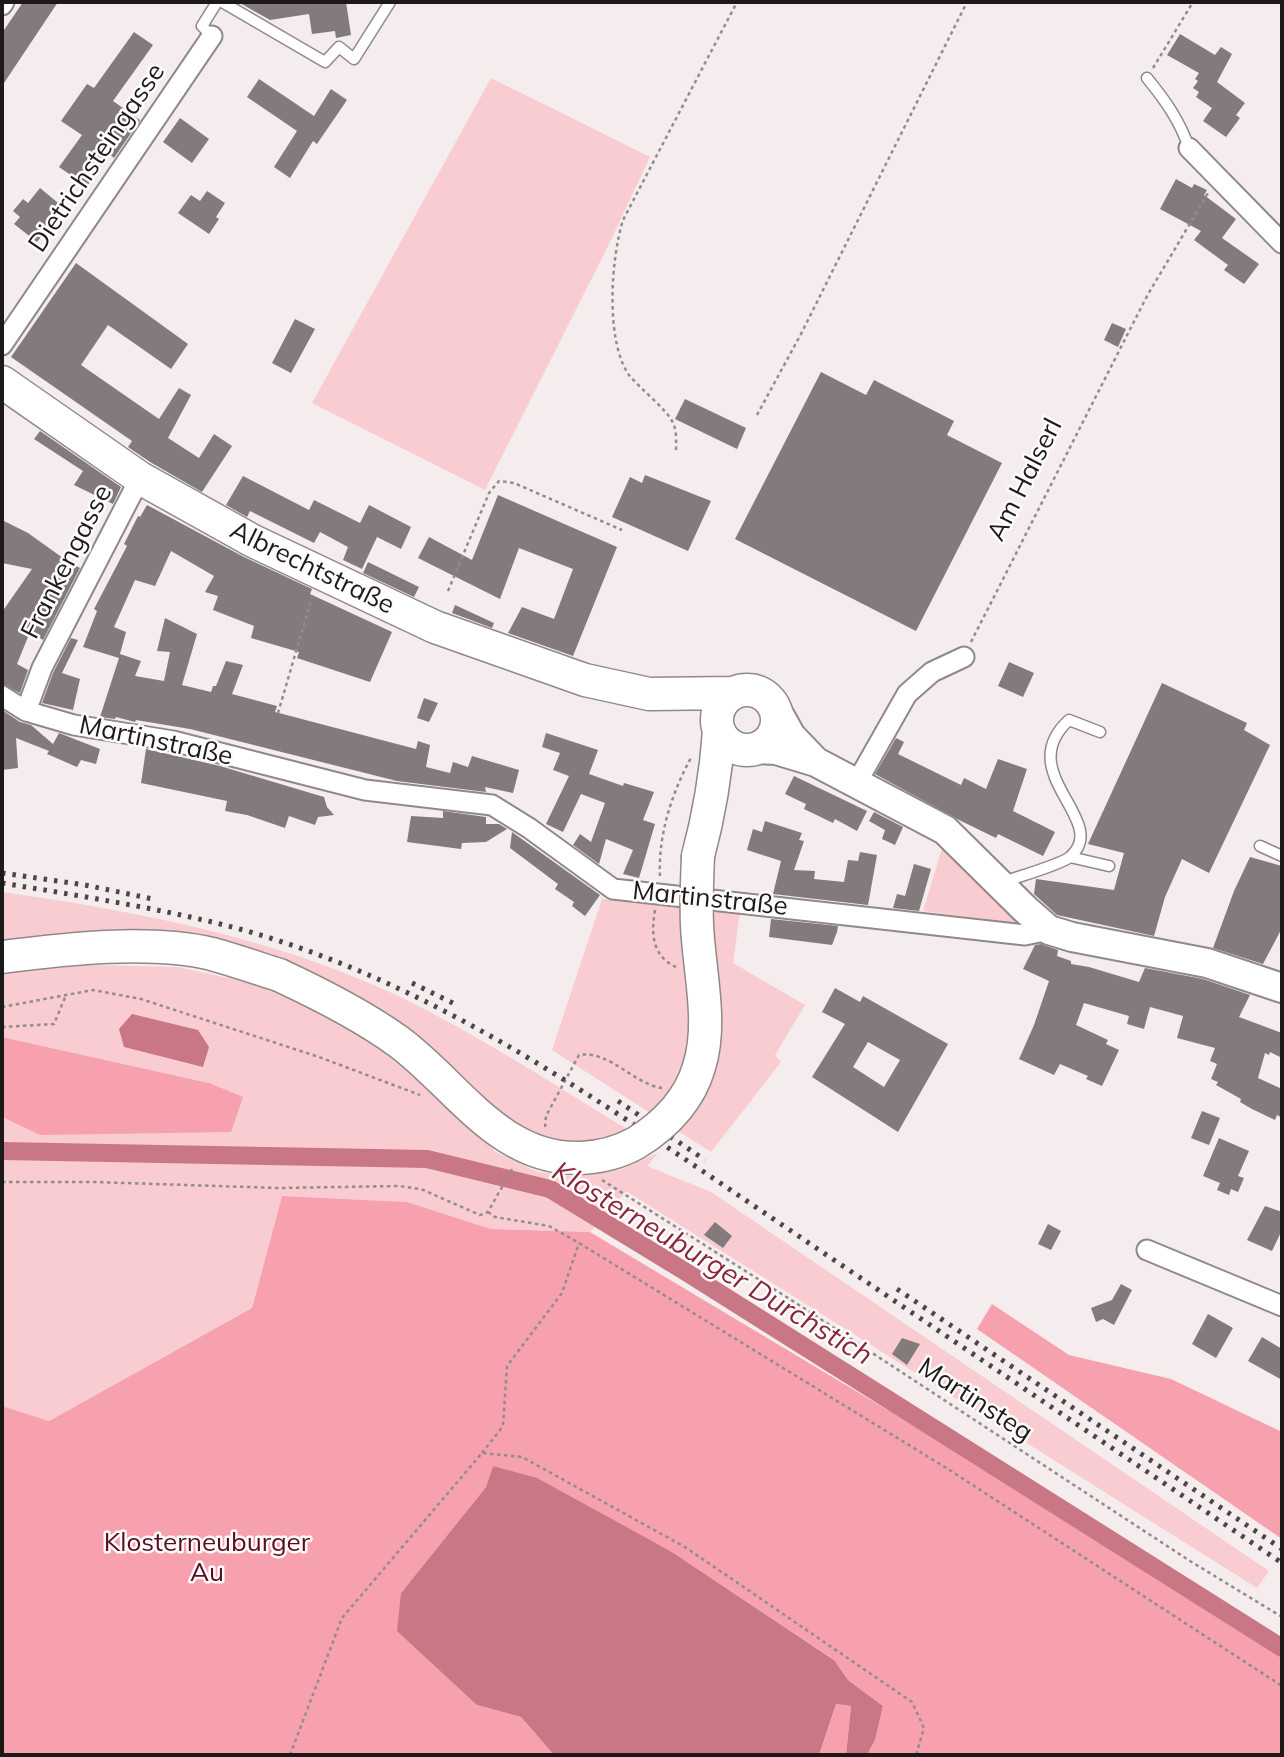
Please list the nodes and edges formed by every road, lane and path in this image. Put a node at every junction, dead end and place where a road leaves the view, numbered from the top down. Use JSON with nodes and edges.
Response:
{"nodes":[{"id":1,"x":219,"y":2,"type":"edge"},
{"id":2,"x":390,"y":2,"type":"edge"},
{"id":3,"x":737,"y":2,"type":"edge"},
{"id":4,"x":967,"y":2,"type":"edge"},
{"id":5,"x":1193,"y":2,"type":"edge"},
{"id":6,"x":212,"y":36,"type":"joint"},
{"id":7,"x":1147,"y":78,"type":"joint"},
{"id":8,"x":1189,"y":148,"type":"joint"},
{"id":9,"x":1217,"y":178,"type":"junction"},
{"id":10,"x":1282,"y":243,"type":"edge"},
{"id":11,"x":2,"y":345,"type":"edge"},
{"id":12,"x":2,"y":382,"type":"edge"},
{"id":13,"x":757,"y":415,"type":"dead end"},
{"id":14,"x":676,"y":450,"type":"dead end"},
{"id":15,"x":140,"y":478,"type":"junction"},
{"id":16,"x":622,"y":530,"type":"dead end"},
{"id":17,"x":320,"y":574,"type":"junction"},
{"id":18,"x":448,"y":591,"type":"dead end"},
{"id":19,"x":964,"y":657,"type":"joint"},
{"id":20,"x":734,"y":693,"type":"junction"},
{"id":21,"x":649,"y":694,"type":"junction"},
{"id":22,"x":2,"y":696,"type":"edge"},
{"id":23,"x":776,"y":709,"type":"junction"},
{"id":24,"x":26,"y":710,"type":"junction"},
{"id":25,"x":278,"y":713,"type":"dead end"},
{"id":26,"x":718,"y":726,"type":"junction"},
{"id":27,"x":1100,"y":732,"type":"dead end"},
{"id":28,"x":754,"y":749,"type":"junction"},
{"id":29,"x":816,"y":762,"type":"junction"},
{"id":30,"x":857,"y":782,"type":"junction"},
{"id":31,"x":707,"y":820,"type":"junction"},
{"id":32,"x":1259,"y":846,"type":"dead end"},
{"id":33,"x":1282,"y":856,"type":"edge"},
{"id":34,"x":1070,"y":857,"type":"junction"},
{"id":35,"x":1109,"y":866,"type":"dead end"},
{"id":36,"x":999,"y":883,"type":"junction"},
{"id":37,"x":657,"y":893,"type":"junction"},
{"id":38,"x":1049,"y":930,"type":"junction"},
{"id":39,"x":2,"y":957,"type":"edge"},
{"id":40,"x":676,"y":967,"type":"dead end"},
{"id":41,"x":1281,"y":987,"type":"edge"},
{"id":42,"x":66,"y":994,"type":"junction"},
{"id":43,"x":2,"y":1007,"type":"edge"},
{"id":44,"x":2,"y":1027,"type":"edge"},
{"id":45,"x":666,"y":1088,"type":"dead end"},
{"id":46,"x":424,"y":1096,"type":"dead end"},
{"id":47,"x":544,"y":1135,"type":"dead end"},
{"id":48,"x":513,"y":1167,"type":"dead end"},
{"id":49,"x":592,"y":1173,"type":"dead end"},
{"id":50,"x":2,"y":1182,"type":"edge"},
{"id":51,"x":488,"y":1212,"type":"junction"},
{"id":52,"x":579,"y":1243,"type":"junction"},
{"id":53,"x":1147,"y":1250,"type":"dead end"},
{"id":54,"x":1282,"y":1306,"type":"edge"},
{"id":55,"x":482,"y":1453,"type":"junction"},
{"id":56,"x":1282,"y":1617,"type":"edge"},
{"id":57,"x":1282,"y":1686,"type":"edge"},
{"id":58,"x":290,"y":1755,"type":"edge"},
{"id":59,"x":916,"y":1755,"type":"edge"}],
"edges":[{"from":1,"to":2,"type":"lane"},
{"from":1,"to":6,"type":"lane"},
{"from":3,"to":14,"type":"path"},
{"from":4,"to":13,"type":"path"},
{"from":5,"to":7,"type":"path"},
{"from":6,"to":11,"type":"street","name":"Dietrichsteingasse"},
{"from":7,"to":8,"type":"lane"},
{"from":8,"to":9,"type":"street"},
{"from":9,"to":10,"type":"street"},
{"from":9,"to":19,"type":"path","name":"Am Halserl"},
{"from":12,"to":15,"type":"main road","name":"Albrechtstraße"},
{"from":15,"to":17,"type":"main road","name":"Albrechtstraße"},
{"from":15,"to":24,"type":"street","name":"Frankengasse"},
{"from":16,"to":18,"type":"path"},
{"from":17,"to":21,"type":"main road","name":"Albrechtstraße"},
{"from":17,"to":25,"type":"path"},
{"from":19,"to":30,"type":"street"},
{"from":20,"to":21,"type":"main road","name":"Albrechtstraße"},
{"from":20,"to":23,"type":"main road"},
{"from":20,"to":26,"type":"main road"},
{"from":21,"to":26,"type":"main road","name":"Albrechtstraße"},
{"from":22,"to":24,"type":"street","name":"Martinstraße"},
{"from":23,"to":28,"type":"main road"},
{"from":23,"to":29,"type":"main road"},
{"from":24,"to":37,"type":"street","name":"Martinstraße"},
{"from":26,"to":28,"type":"main road"},
{"from":26,"to":31,"type":"main road"},
{"from":26,"to":37,"type":"path"},
{"from":27,"to":34,"type":"lane"},
{"from":28,"to":29,"type":"main road"},
{"from":28,"to":31,"type":"main road"},
{"from":29,"to":30,"type":"main road"},
{"from":30,"to":36,"type":"main road"},
{"from":31,"to":39,"type":"main road","bridge":true},
{"from":32,"to":33,"type":"lane"},
{"from":34,"to":35,"type":"lane"},
{"from":34,"to":36,"type":"lane"},
{"from":36,"to":38,"type":"main road"},
{"from":37,"to":38,"type":"street","name":"Martinstraße"},
{"from":37,"to":40,"type":"path"},
{"from":38,"to":41,"type":"main road","name":"Martinstraße"},
{"from":42,"to":43,"type":"path"},
{"from":42,"to":44,"type":"path"},
{"from":42,"to":46,"type":"path"},
{"from":45,"to":47,"type":"path"},
{"from":48,"to":51,"type":"path"},
{"from":49,"to":56,"type":"path","name":"Martinsteg"},
{"from":50,"to":51,"type":"path"},
{"from":51,"to":52,"type":"path"},
{"from":52,"to":55,"type":"path"},
{"from":52,"to":57,"type":"path"},
{"from":53,"to":54,"type":"street"},
{"from":55,"to":58,"type":"path"},
{"from":55,"to":59,"type":"path"}]}
